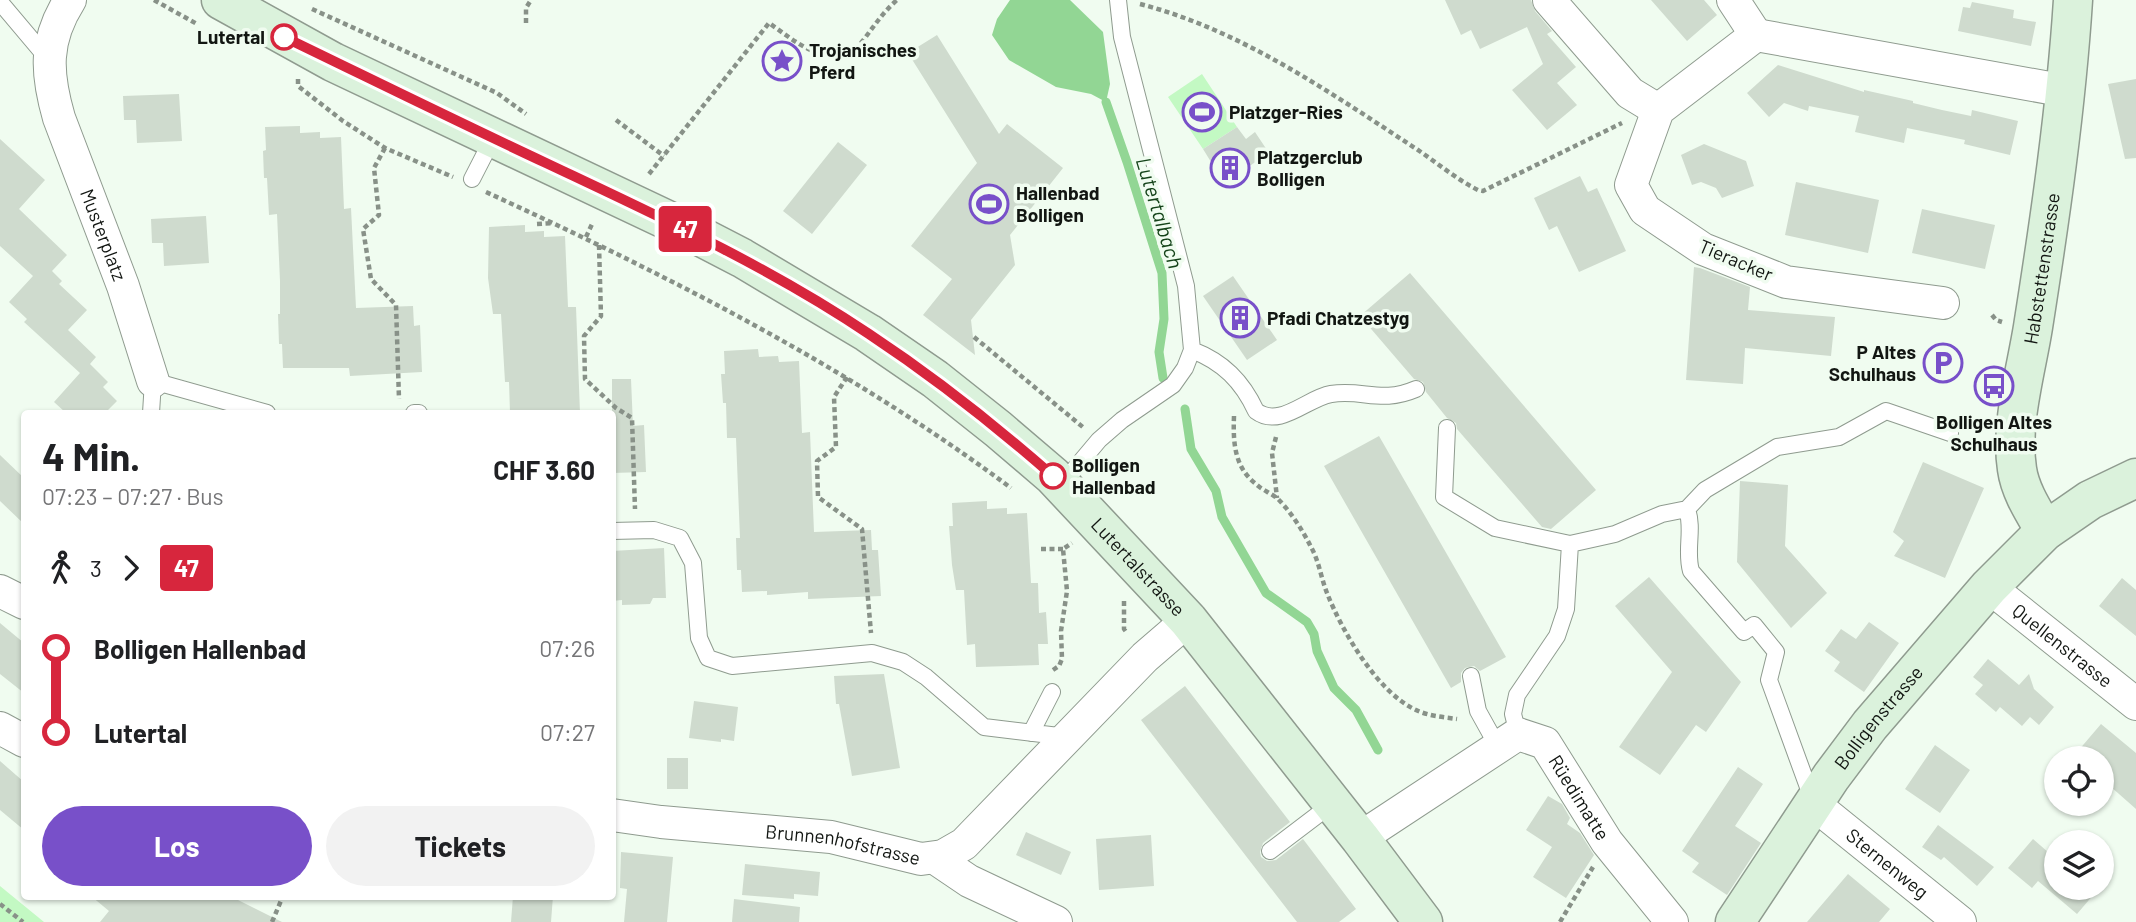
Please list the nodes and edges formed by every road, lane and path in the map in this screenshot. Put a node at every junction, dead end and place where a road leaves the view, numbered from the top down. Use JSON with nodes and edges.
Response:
{"nodes":[{"id":1,"x":70,"y":0,"type":"edge"},
{"id":2,"x":154,"y":0,"type":"edge"},
{"id":3,"x":531,"y":0,"type":"edge"},
{"id":4,"x":897,"y":0,"type":"edge"},
{"id":5,"x":1549,"y":0,"type":"edge"},
{"id":6,"x":1733,"y":0,"type":"edge"},
{"id":7,"x":2073,"y":0,"type":"edge"},
{"id":8,"x":1126,"y":1,"type":"edge"},
{"id":9,"x":0,"y":2,"type":"edge"},
{"id":10,"x":209,"y":12,"type":"edge"},
{"id":11,"x":526,"y":23,"type":"dead end"},
{"id":12,"x":1756,"y":36,"type":"junction"},
{"id":13,"x":296,"y":43,"type":"junction"},
{"id":14,"x":48,"y":60,"type":"junction"},
{"id":15,"x":2066,"y":91,"type":"junction"},
{"id":16,"x":1658,"y":110,"type":"junction"},
{"id":17,"x":616,"y":120,"type":"dead end"},
{"id":18,"x":493,"y":138,"type":"junction"},
{"id":19,"x":386,"y":148,"type":"junction"},
{"id":20,"x":664,"y":156,"type":"junction"},
{"id":21,"x":647,"y":178,"type":"dead end"},
{"id":22,"x":469,"y":182,"type":"junction"},
{"id":23,"x":554,"y":223,"type":"junction"},
{"id":24,"x":537,"y":224,"type":"dead end"},
{"id":25,"x":600,"y":244,"type":"junction"},
{"id":26,"x":1943,"y":303,"type":"dead end"},
{"id":27,"x":974,"y":337,"type":"dead end"},
{"id":28,"x":1192,"y":350,"type":"junction"},
{"id":29,"x":847,"y":376,"type":"junction"},
{"id":30,"x":1235,"y":377,"type":"junction"},
{"id":31,"x":153,"y":381,"type":"junction"},
{"id":32,"x":1416,"y":389,"type":"dead end"},
{"id":33,"x":399,"y":400,"type":"dead end"},
{"id":34,"x":151,"y":410,"type":"edge"},
{"id":35,"x":256,"y":410,"type":"edge"},
{"id":36,"x":1282,"y":415,"type":"junction"},
{"id":37,"x":1447,"y":428,"type":"dead end"},
{"id":38,"x":1950,"y":433,"type":"dead end"},
{"id":39,"x":1099,"y":440,"type":"junction"},
{"id":40,"x":2136,"y":478,"type":"edge"},
{"id":41,"x":1062,"y":484,"type":"junction"},
{"id":42,"x":1021,"y":495,"type":"dead end"},
{"id":43,"x":1277,"y":499,"type":"junction"},
{"id":44,"x":1687,"y":509,"type":"junction"},
{"id":45,"x":636,"y":530,"type":"junction"},
{"id":46,"x":616,"y":531,"type":"edge"},
{"id":47,"x":2045,"y":531,"type":"junction"},
{"id":48,"x":1067,"y":533,"type":"dead end"},
{"id":49,"x":1570,"y":544,"type":"junction"},
{"id":50,"x":1041,"y":549,"type":"dead end"},
{"id":51,"x":1063,"y":549,"type":"junction"},
{"id":52,"x":1989,"y":587,"type":"junction"},
{"id":53,"x":1122,"y":590,"type":"dead end"},
{"id":54,"x":0,"y":591,"type":"edge"},
{"id":55,"x":21,"y":602,"type":"edge"},
{"id":56,"x":1188,"y":620,"type":"junction"},
{"id":57,"x":872,"y":653,"type":"junction"},
{"id":58,"x":1145,"y":657,"type":"junction"},
{"id":59,"x":1471,"y":676,"type":"dead end"},
{"id":60,"x":1052,"y":692,"type":"joint"},
{"id":61,"x":2136,"y":704,"type":"edge"},
{"id":62,"x":1481,"y":717,"type":"junction"},
{"id":63,"x":0,"y":728,"type":"edge"},
{"id":64,"x":1031,"y":733,"type":"junction"},
{"id":65,"x":1067,"y":737,"type":"junction"},
{"id":66,"x":21,"y":739,"type":"edge"},
{"id":67,"x":1508,"y":741,"type":"junction"},
{"id":68,"x":1332,"y":804,"type":"junction"},
{"id":69,"x":1815,"y":805,"type":"junction"},
{"id":70,"x":616,"y":816,"type":"edge"},
{"id":71,"x":1360,"y":838,"type":"junction"},
{"id":72,"x":1607,"y":842,"type":"junction"},
{"id":73,"x":1270,"y":851,"type":"dead end"},
{"id":74,"x":935,"y":858,"type":"junction"},
{"id":75,"x":281,"y":900,"type":"edge"},
{"id":76,"x":0,"y":904,"type":"edge"},
{"id":77,"x":23,"y":922,"type":"edge"},
{"id":78,"x":272,"y":922,"type":"edge"},
{"id":79,"x":1056,"y":922,"type":"edge"},
{"id":80,"x":1423,"y":922,"type":"edge"},
{"id":81,"x":1560,"y":922,"type":"edge"},
{"id":82,"x":1672,"y":922,"type":"edge"},
{"id":83,"x":1735,"y":922,"type":"edge"},
{"id":84,"x":1960,"y":922,"type":"edge"}],
"edges":[{"from":1,"to":14,"type":"street","name":"Musterplatz"},
{"from":2,"to":10,"type":"path"},
{"from":3,"to":11,"type":"path"},
{"from":4,"to":20,"type":"path"},
{"from":5,"to":16,"type":"street"},
{"from":6,"to":12,"type":"street"},
{"from":7,"to":15,"type":"street","name":"Habstettenstrasse"},
{"from":8,"to":16,"type":"path"},
{"from":8,"to":28,"type":"lane"},
{"from":9,"to":14,"type":"lane"},
{"from":10,"to":13,"type":"street","name":"Lutertalstrasse"},
{"from":12,"to":15,"type":"street"},
{"from":12,"to":16,"type":"street"},
{"from":13,"to":18,"type":"street","name":"Lutertalstrasse"},
{"from":13,"to":19,"type":"path"},
{"from":14,"to":31,"type":"street","name":"Musterplatz"},
{"from":15,"to":47,"type":"street","name":"Habstettenstrasse"},
{"from":16,"to":26,"type":"street","name":"Tieracker"},
{"from":17,"to":20,"type":"path"},
{"from":18,"to":22,"type":"lane"},
{"from":18,"to":41,"type":"street","name":"Lutertalstrasse"},
{"from":19,"to":22,"type":"path"},
{"from":19,"to":33,"type":"path"},
{"from":20,"to":21,"type":"path"},
{"from":22,"to":23,"type":"path"},
{"from":23,"to":24,"type":"path"},
{"from":23,"to":25,"type":"path"},
{"from":25,"to":29,"type":"path"},
{"from":25,"to":45,"type":"path"},
{"from":27,"to":39,"type":"path"},
{"from":28,"to":30,"type":"lane"},
{"from":28,"to":39,"type":"lane"},
{"from":29,"to":42,"type":"path"},
{"from":29,"to":57,"type":"path"},
{"from":30,"to":36,"type":"lane"},
{"from":30,"to":43,"type":"path"},
{"from":31,"to":34,"type":"lane","name":"Musterplatz"},
{"from":31,"to":35,"type":"lane"},
{"from":32,"to":36,"type":"lane"},
{"from":36,"to":43,"type":"path"},
{"from":37,"to":49,"type":"lane"},
{"from":38,"to":44,"type":"lane"},
{"from":39,"to":41,"type":"lane"},
{"from":40,"to":47,"type":"street","name":"Bolligenstrasse"},
{"from":41,"to":56,"type":"street","name":"Lutertalstrasse"},
{"from":43,"to":62,"type":"path"},
{"from":44,"to":49,"type":"lane"},
{"from":44,"to":69,"type":"lane"},
{"from":45,"to":46,"type":"lane"},
{"from":45,"to":57,"type":"lane"},
{"from":47,"to":52,"type":"street","name":"Bolligenstrasse"},
{"from":48,"to":51,"type":"path"},
{"from":49,"to":67,"type":"lane"},
{"from":50,"to":51,"type":"path"},
{"from":51,"to":60,"type":"path"},
{"from":52,"to":61,"type":"street","name":"Quellenstrasse"},
{"from":52,"to":69,"type":"street","name":"Bolligenstrasse"},
{"from":53,"to":58,"type":"path"},
{"from":54,"to":55,"type":"street"},
{"from":56,"to":58,"type":"street"},
{"from":56,"to":68,"type":"street","name":"Lutertalstrasse"},
{"from":57,"to":64,"type":"lane"},
{"from":58,"to":65,"type":"street"},
{"from":59,"to":62,"type":"lane"},
{"from":60,"to":64,"type":"lane"},
{"from":62,"to":67,"type":"lane"},
{"from":63,"to":66,"type":"street"},
{"from":64,"to":65,"type":"lane"},
{"from":65,"to":74,"type":"street"},
{"from":67,"to":71,"type":"street"},
{"from":67,"to":72,"type":"street","name":"Rüedimatte"},
{"from":68,"to":71,"type":"street","name":"Lutertalstrasse"},
{"from":68,"to":73,"type":"lane"},
{"from":69,"to":83,"type":"street","name":"Bolligenstrasse"},
{"from":69,"to":84,"type":"street","name":"Sternenweg"},
{"from":70,"to":74,"type":"street","name":"Brunnenhofstrasse"},
{"from":71,"to":80,"type":"street","name":"Lutertalstrasse"},
{"from":72,"to":81,"type":"path"},
{"from":72,"to":82,"type":"street","name":"Rüedimatte"},
{"from":74,"to":79,"type":"street","name":"Brunnenhofstrasse"},
{"from":75,"to":78,"type":"path"},
{"from":76,"to":77,"type":"path"}]}
